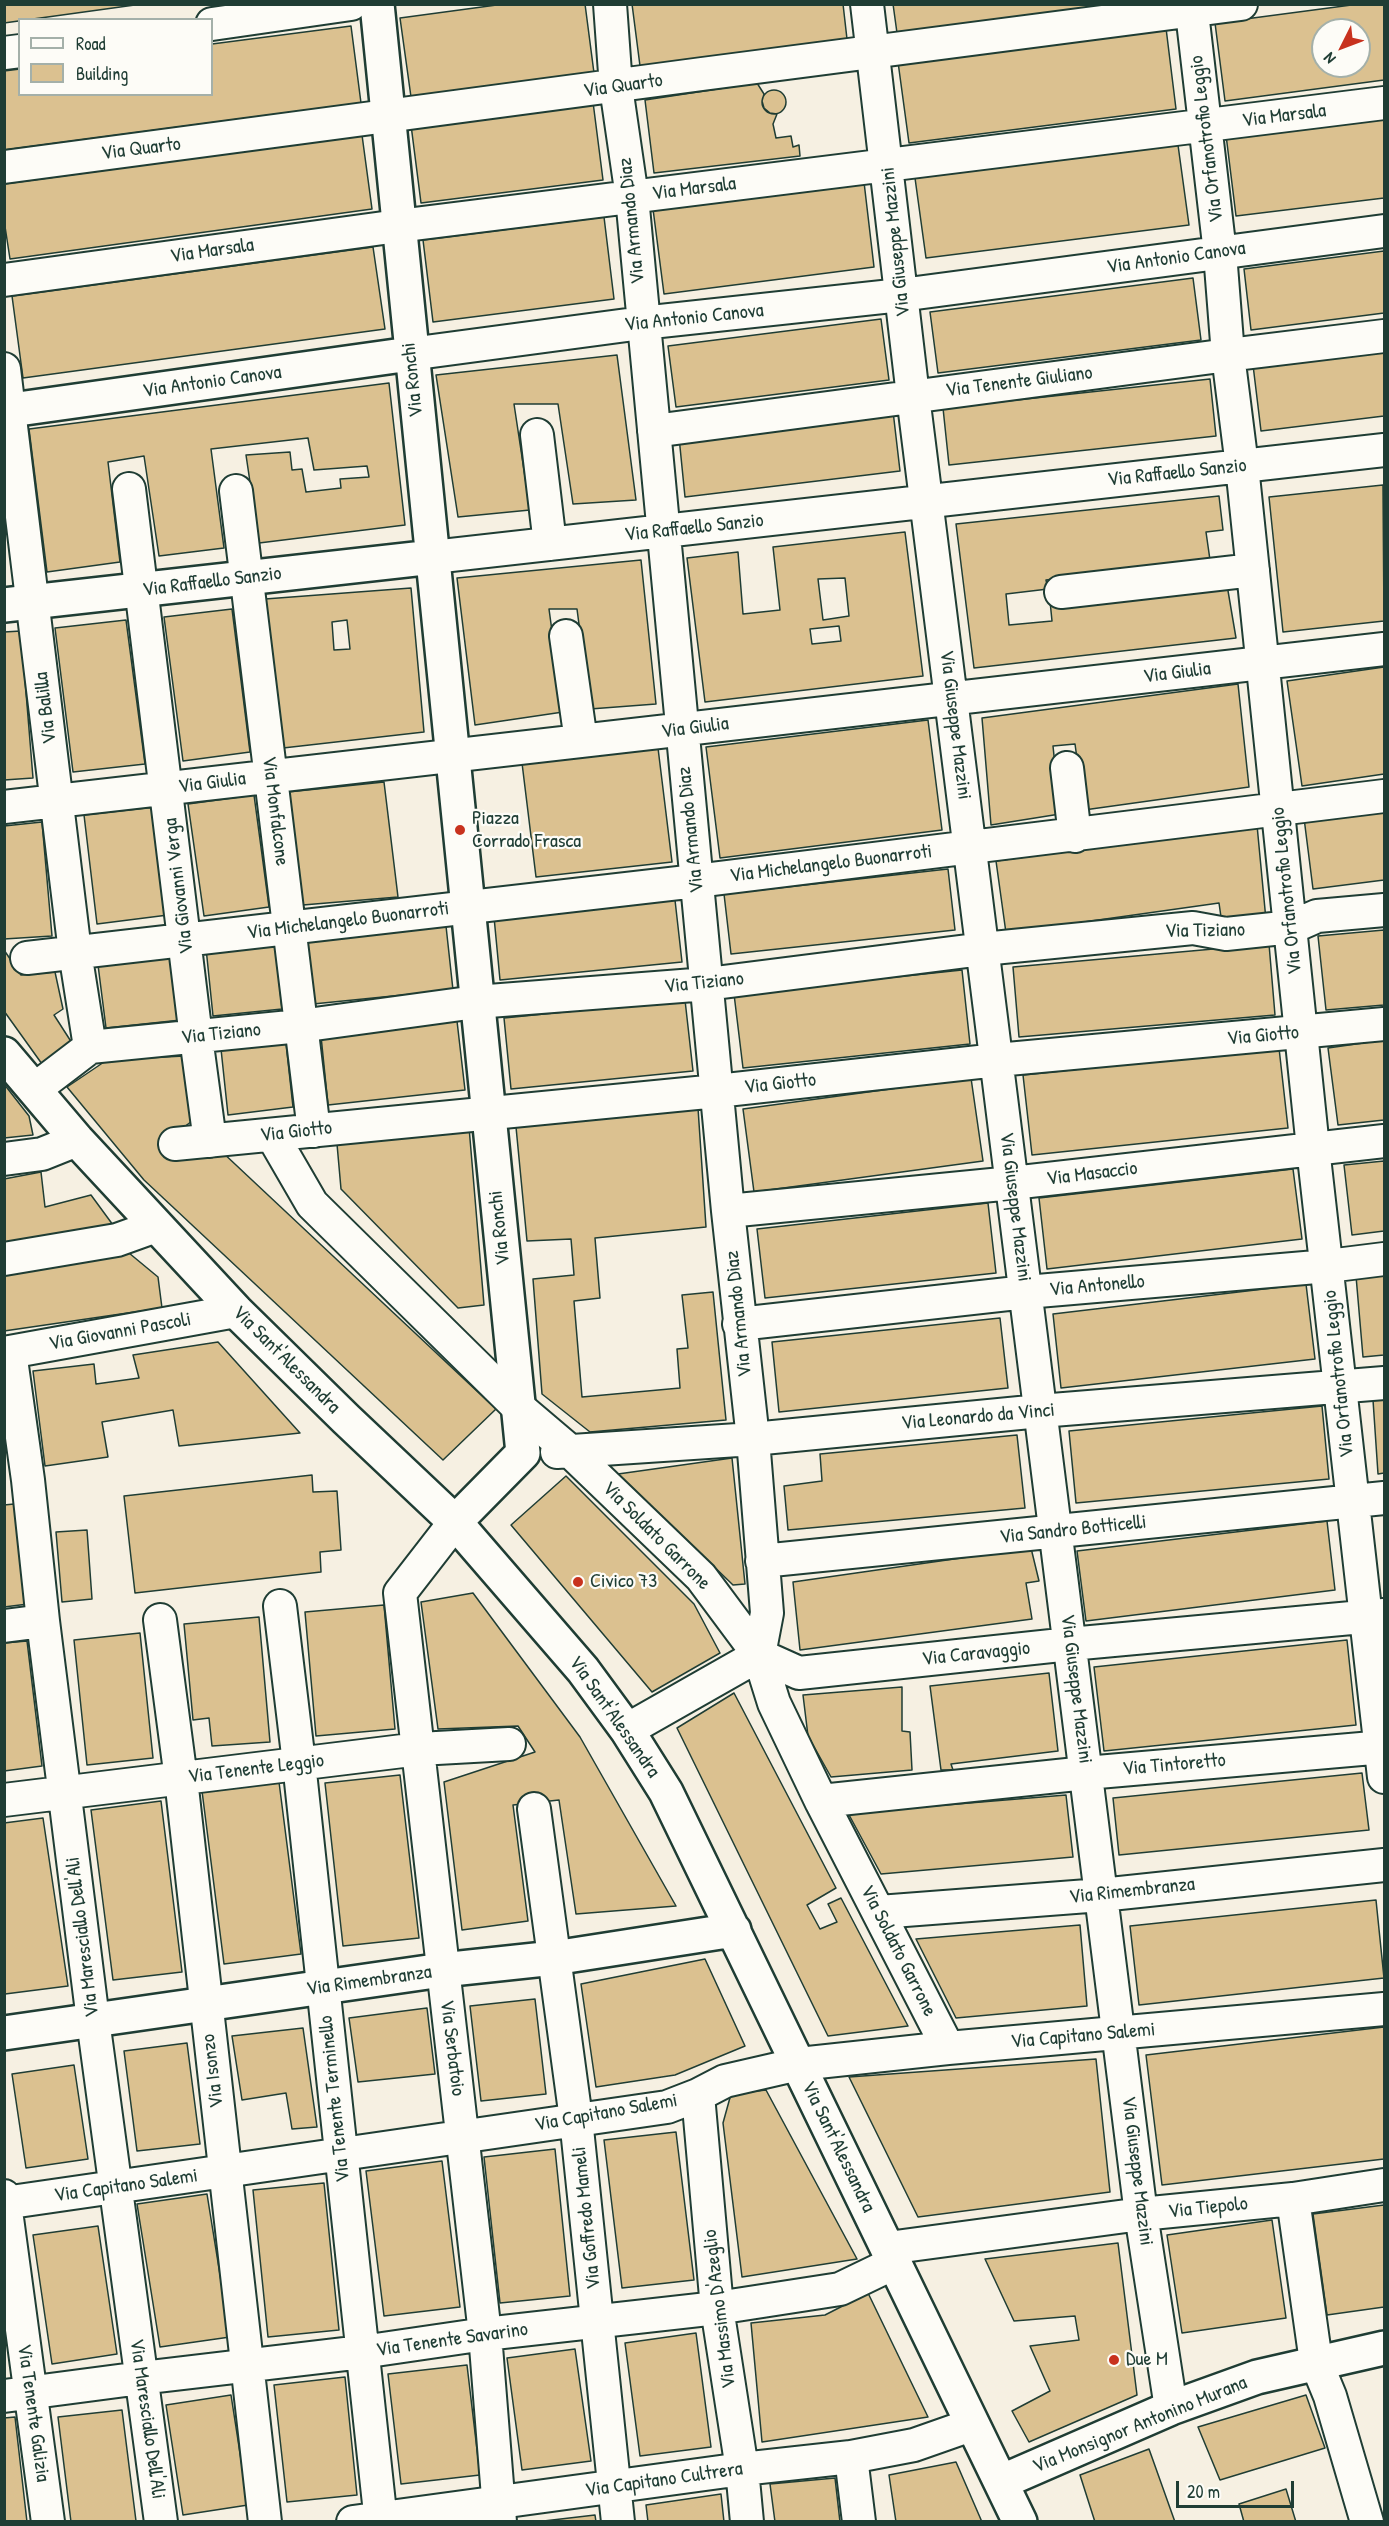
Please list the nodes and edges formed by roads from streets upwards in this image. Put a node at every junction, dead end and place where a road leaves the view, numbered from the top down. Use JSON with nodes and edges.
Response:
{"nodes":[{"id":1,"x":351,"y":4,"type":"edge"},
{"id":2,"x":377,"y":4,"type":"edge"},
{"id":3,"x":610,"y":4,"type":"edge"},
{"id":4,"x":867,"y":4,"type":"edge"},
{"id":5,"x":1241,"y":4,"type":"edge"},
{"id":6,"x":1191,"y":8,"type":"edge"},
{"id":7,"x":213,"y":24,"type":"edge"},
{"id":8,"x":873,"y":50,"type":"junction"},
{"id":9,"x":616,"y":87,"type":"junction"},
{"id":10,"x":1384,"y":103,"type":"edge"},
{"id":11,"x":388,"y":118,"type":"junction"},
{"id":12,"x":1206,"y":126,"type":"junction"},
{"id":13,"x":888,"y":166,"type":"junction"},
{"id":14,"x":4,"y":167,"type":"edge"},
{"id":15,"x":632,"y":197,"type":"junction"},
{"id":16,"x":398,"y":226,"type":"junction"},
{"id":17,"x":1384,"y":231,"type":"edge"},
{"id":18,"x":1220,"y":253,"type":"junction"},
{"id":19,"x":4,"y":280,"type":"edge"},
{"id":20,"x":902,"y":295,"type":"junction"},
{"id":21,"x":642,"y":323,"type":"junction"},
{"id":22,"x":1384,"y":336,"type":"edge"},
{"id":23,"x":411,"y":354,"type":"junction"},
{"id":24,"x":1228,"y":355,"type":"junction"},
{"id":25,"x":4,"y":369,"type":"edge"},
{"id":26,"x":913,"y":396,"type":"junction"},
{"id":27,"x":7,"y":410,"type":"edge"},
{"id":28,"x":654,"y":431,"type":"junction"},
{"id":29,"x":537,"y":435,"type":"dead end"},
{"id":30,"x":1384,"y":450,"type":"edge"},
{"id":31,"x":1242,"y":466,"type":"junction"},
{"id":32,"x":129,"y":489,"type":"dead end"},
{"id":33,"x":236,"y":491,"type":"dead end"},
{"id":34,"x":927,"y":501,"type":"junction"},
{"id":35,"x":662,"y":531,"type":"junction"},
{"id":36,"x":550,"y":544,"type":"junction"},
{"id":37,"x":433,"y":557,"type":"junction"},
{"id":38,"x":1253,"y":570,"type":"junction"},
{"id":39,"x":246,"y":578,"type":"junction"},
{"id":40,"x":142,"y":590,"type":"junction"},
{"id":41,"x":1061,"y":591,"type":"dead end"},
{"id":42,"x":19,"y":604,"type":"edge"},
{"id":43,"x":566,"y":636,"type":"dead end"},
{"id":44,"x":1384,"y":649,"type":"edge"},
{"id":45,"x":1263,"y":663,"type":"junction"},
{"id":46,"x":952,"y":699,"type":"junction"},
{"id":47,"x":682,"y":730,"type":"junction"},
{"id":48,"x":581,"y":741,"type":"junction"},
{"id":49,"x":452,"y":756,"type":"junction"},
{"id":50,"x":1067,"y":768,"type":"dead end"},
{"id":51,"x":271,"y":776,"type":"junction"},
{"id":52,"x":167,"y":788,"type":"junction"},
{"id":53,"x":1384,"y":796,"type":"edge"},
{"id":54,"x":57,"y":801,"type":"junction"},
{"id":55,"x":4,"y":807,"type":"edge"},
{"id":56,"x":1278,"y":809,"type":"junction"},
{"id":57,"x":1075,"y":836,"type":"junction"},
{"id":58,"x":970,"y":846,"type":"junction"},
{"id":59,"x":696,"y":881,"type":"junction"},
{"id":60,"x":468,"y":907,"type":"junction"},
{"id":61,"x":1384,"y":910,"type":"edge"},
{"id":62,"x":289,"y":927,"type":"junction"},
{"id":63,"x":1292,"y":927,"type":"junction"},
{"id":64,"x":185,"y":940,"type":"junction"},
{"id":65,"x":983,"y":949,"type":"junction"},
{"id":66,"x":75,"y":952,"type":"junction"},
{"id":67,"x":27,"y":958,"type":"dead end"},
{"id":68,"x":707,"y":984,"type":"junction"},
{"id":69,"x":476,"y":1002,"type":"junction"},
{"id":70,"x":1384,"y":1024,"type":"edge"},
{"id":71,"x":300,"y":1026,"type":"junction"},
{"id":72,"x":1302,"y":1033,"type":"junction"},
{"id":73,"x":195,"y":1037,"type":"junction"},
{"id":74,"x":90,"y":1047,"type":"junction"},
{"id":75,"x":4,"y":1054,"type":"edge"},
{"id":76,"x":997,"y":1060,"type":"junction"},
{"id":77,"x":35,"y":1089,"type":"junction"},
{"id":78,"x":717,"y":1091,"type":"junction"},
{"id":79,"x":489,"y":1113,"type":"junction"},
{"id":80,"x":314,"y":1131,"type":"junction"},
{"id":81,"x":272,"y":1135,"type":"junction"},
{"id":82,"x":77,"y":1140,"type":"junction"},
{"id":83,"x":210,"y":1141,"type":"junction"},
{"id":84,"x":1384,"y":1141,"type":"edge"},
{"id":85,"x":175,"y":1144,"type":"dead end"},
{"id":86,"x":1313,"y":1148,"type":"junction"},
{"id":87,"x":4,"y":1159,"type":"edge"},
{"id":88,"x":1012,"y":1183,"type":"junction"},
{"id":89,"x":728,"y":1211,"type":"junction"},
{"id":90,"x":156,"y":1226,"type":"junction"},
{"id":91,"x":4,"y":1259,"type":"edge"},
{"id":92,"x":1384,"y":1259,"type":"edge"},
{"id":93,"x":1328,"y":1266,"type":"junction"},
{"id":94,"x":1026,"y":1292,"type":"junction"},
{"id":95,"x":236,"y":1311,"type":"junction"},
{"id":96,"x":739,"y":1324,"type":"junction"},
{"id":97,"x":7,"y":1352,"type":"edge"},
{"id":98,"x":1384,"y":1383,"type":"edge"},
{"id":99,"x":1341,"y":1388,"type":"junction"},
{"id":100,"x":519,"y":1407,"type":"junction"},
{"id":101,"x":1040,"y":1411,"type":"junction"},
{"id":102,"x":753,"y":1439,"type":"junction"},
{"id":103,"x":571,"y":1452,"type":"junction"},
{"id":104,"x":523,"y":1453,"type":"junction"},
{"id":105,"x":16,"y":1481,"type":"edge"},
{"id":106,"x":1384,"y":1498,"type":"edge"},
{"id":107,"x":1353,"y":1502,"type":"junction"},
{"id":108,"x":455,"y":1522,"type":"junction"},
{"id":109,"x":1056,"y":1532,"type":"junction"},
{"id":110,"x":762,"y":1561,"type":"junction"},
{"id":111,"x":280,"y":1605,"type":"dead end"},
{"id":112,"x":1375,"y":1615,"type":"edge"},
{"id":113,"x":160,"y":1620,"type":"dead end"},
{"id":114,"x":43,"y":1621,"type":"junction"},
{"id":115,"x":4,"y":1626,"type":"edge"},
{"id":116,"x":1070,"y":1644,"type":"junction"},
{"id":117,"x":759,"y":1655,"type":"junction"},
{"id":118,"x":627,"y":1730,"type":"junction"},
{"id":119,"x":509,"y":1744,"type":"dead end"},
{"id":120,"x":419,"y":1749,"type":"junction"},
{"id":121,"x":1384,"y":1757,"type":"edge"},
{"id":122,"x":299,"y":1763,"type":"junction"},
{"id":123,"x":1086,"y":1773,"type":"junction"},
{"id":124,"x":181,"y":1779,"type":"junction"},
{"id":125,"x":66,"y":1791,"type":"junction"},
{"id":126,"x":4,"y":1800,"type":"edge"},
{"id":127,"x":821,"y":1801,"type":"junction"},
{"id":128,"x":534,"y":1809,"type":"dead end"},
{"id":129,"x":1384,"y":1865,"type":"edge"},
{"id":130,"x":1101,"y":1895,"type":"junction"},
{"id":131,"x":879,"y":1912,"type":"junction"},
{"id":132,"x":734,"y":1930,"type":"junction"},
{"id":133,"x":554,"y":1958,"type":"junction"},
{"id":134,"x":442,"y":1970,"type":"junction"},
{"id":135,"x":323,"y":1988,"type":"junction"},
{"id":136,"x":205,"y":2004,"type":"junction"},
{"id":137,"x":1384,"y":2009,"type":"edge"},
{"id":138,"x":93,"y":2020,"type":"junction"},
{"id":139,"x":4,"y":2032,"type":"edge"},
{"id":140,"x":1120,"y":2032,"type":"junction"},
{"id":141,"x":948,"y":2048,"type":"junction"},
{"id":142,"x":799,"y":2064,"type":"junction"},
{"id":143,"x":698,"y":2095,"type":"junction"},
{"id":144,"x":576,"y":2119,"type":"junction"},
{"id":145,"x":464,"y":2136,"type":"junction"},
{"id":146,"x":342,"y":2156,"type":"junction"},
{"id":147,"x":224,"y":2172,"type":"junction"},
{"id":148,"x":1384,"y":2185,"type":"edge"},
{"id":149,"x":116,"y":2187,"type":"junction"},
{"id":150,"x":1293,"y":2199,"type":"junction"},
{"id":151,"x":5,"y":2201,"type":"edge"},
{"id":152,"x":1141,"y":2214,"type":"junction"},
{"id":153,"x":891,"y":2256,"type":"junction"},
{"id":154,"x":717,"y":2308,"type":"junction"},
{"id":155,"x":597,"y":2321,"type":"junction"},
{"id":156,"x":486,"y":2334,"type":"junction"},
{"id":157,"x":1384,"y":2349,"type":"edge"},
{"id":158,"x":362,"y":2352,"type":"junction"},
{"id":159,"x":1316,"y":2362,"type":"junction"},
{"id":160,"x":247,"y":2366,"type":"junction"},
{"id":161,"x":141,"y":2378,"type":"junction"},
{"id":162,"x":17,"y":2395,"type":"edge"},
{"id":163,"x":1172,"y":2408,"type":"junction"},
{"id":164,"x":971,"y":2424,"type":"junction"},
{"id":165,"x":851,"y":2457,"type":"junction"},
{"id":166,"x":742,"y":2469,"type":"junction"},
{"id":167,"x":1001,"y":2482,"type":"junction"},
{"id":168,"x":614,"y":2487,"type":"junction"},
{"id":169,"x":499,"y":2512,"type":"edge"},
{"id":170,"x":372,"y":2520,"type":"edge"},
{"id":171,"x":48,"y":2522,"type":"edge"},
{"id":172,"x":161,"y":2522,"type":"edge"},
{"id":173,"x":265,"y":2522,"type":"edge"},
{"id":174,"x":618,"y":2522,"type":"edge"},
{"id":175,"x":747,"y":2522,"type":"edge"},
{"id":176,"x":859,"y":2522,"type":"edge"},
{"id":177,"x":1020,"y":2522,"type":"edge"},
{"id":178,"x":1367,"y":2522,"type":"edge"}],
"edges":[{"from":1,"to":7,"type":"street"},
{"from":2,"to":11,"type":"street","name":"Via Ronchi"},
{"from":3,"to":9,"type":"street","name":"Via Armando Diaz"},
{"from":4,"to":8,"type":"street","name":"Via Giuseppe Mazzini"},
{"from":5,"to":6,"type":"street","name":"Via Quarto"},
{"from":6,"to":8,"type":"street","name":"Via Quarto"},
{"from":6,"to":12,"type":"street","name":"Via Orfanotrofio Leggio"},
{"from":8,"to":9,"type":"street","name":"Via Quarto"},
{"from":8,"to":13,"type":"street","name":"Via Giuseppe Mazzini"},
{"from":9,"to":11,"type":"street","name":"Via Quarto"},
{"from":9,"to":15,"type":"street","name":"Via Armando Diaz"},
{"from":10,"to":12,"type":"street","name":"Via Marsala"},
{"from":11,"to":14,"type":"street","name":"Via Quarto"},
{"from":11,"to":16,"type":"street","name":"Via Ronchi"},
{"from":12,"to":13,"type":"street","name":"Via Marsala"},
{"from":12,"to":18,"type":"street","name":"Via Orfanotrofio Leggio"},
{"from":13,"to":15,"type":"street","name":"Via Marsala"},
{"from":13,"to":20,"type":"street","name":"Via Giuseppe Mazzini"},
{"from":15,"to":16,"type":"street","name":"Via Marsala"},
{"from":15,"to":21,"type":"street","name":"Via Armando Diaz"},
{"from":16,"to":19,"type":"street","name":"Via Marsala"},
{"from":16,"to":23,"type":"street","name":"Via Ronchi"},
{"from":17,"to":18,"type":"street","name":"Via Antonio Canova"},
{"from":18,"to":20,"type":"street","name":"Via Antonio Canova"},
{"from":18,"to":24,"type":"street","name":"Via Orfanotrofio Leggio"},
{"from":20,"to":21,"type":"street","name":"Via Antonio Canova"},
{"from":20,"to":26,"type":"street","name":"Via Giuseppe Mazzini"},
{"from":21,"to":23,"type":"street","name":"Via Antonio Canova"},
{"from":21,"to":28,"type":"street","name":"Via Armando Diaz"},
{"from":22,"to":24,"type":"street","name":"Via Tenente Giuliano"},
{"from":23,"to":27,"type":"street","name":"Via Antonio Canova"},
{"from":23,"to":37,"type":"street","name":"Via Ronchi"},
{"from":24,"to":26,"type":"street","name":"Via Tenente Giuliano"},
{"from":24,"to":31,"type":"street","name":"Via Orfanotrofio Leggio"},
{"from":25,"to":27,"type":"street","name":"Via Balilla"},
{"from":26,"to":28,"type":"street","name":"Via Tenente Giuliano"},
{"from":26,"to":34,"type":"street","name":"Via Giuseppe Mazzini"},
{"from":27,"to":42,"type":"street","name":"Via Balilla"},
{"from":28,"to":35,"type":"street","name":"Via Armando Diaz"},
{"from":29,"to":36,"type":"street"},
{"from":30,"to":31,"type":"street","name":"Via Raffaello Sanzio"},
{"from":31,"to":34,"type":"street","name":"Via Raffaello Sanzio"},
{"from":31,"to":38,"type":"street","name":"Via Orfanotrofio Leggio"},
{"from":32,"to":40,"type":"street","name":"Via Giovanni Verga"},
{"from":33,"to":39,"type":"street","name":"Via Monfalcone"},
{"from":34,"to":35,"type":"street","name":"Via Raffaello Sanzio"},
{"from":34,"to":46,"type":"street","name":"Via Giuseppe Mazzini"},
{"from":35,"to":36,"type":"street","name":"Via Raffaello Sanzio"},
{"from":35,"to":47,"type":"street","name":"Via Armando Diaz"},
{"from":36,"to":37,"type":"street","name":"Via Raffaello Sanzio"},
{"from":37,"to":39,"type":"street","name":"Via Raffaello Sanzio"},
{"from":37,"to":49,"type":"street","name":"Via Ronchi"},
{"from":38,"to":41,"type":"street"},
{"from":38,"to":45,"type":"street","name":"Via Orfanotrofio Leggio"},
{"from":39,"to":40,"type":"street","name":"Via Raffaello Sanzio"},
{"from":39,"to":51,"type":"street","name":"Via Monfalcone"},
{"from":40,"to":42,"type":"street","name":"Via Raffaello Sanzio"},
{"from":40,"to":52,"type":"street","name":"Via Giovanni Verga"},
{"from":42,"to":54,"type":"street","name":"Via Balilla"},
{"from":43,"to":48,"type":"street"},
{"from":44,"to":45,"type":"street","name":"Via Giulia"},
{"from":45,"to":46,"type":"street","name":"Via Giulia"},
{"from":45,"to":56,"type":"street","name":"Via Orfanotrofio Leggio"},
{"from":46,"to":47,"type":"street","name":"Via Giulia"},
{"from":46,"to":58,"type":"street","name":"Via Giuseppe Mazzini"},
{"from":47,"to":48,"type":"street","name":"Via Giulia"},
{"from":47,"to":59,"type":"street","name":"Via Armando Diaz"},
{"from":48,"to":49,"type":"street","name":"Via Giulia"},
{"from":49,"to":51,"type":"street","name":"Via Giulia"},
{"from":49,"to":60,"type":"street","name":"Via Ronchi"},
{"from":50,"to":57,"type":"street"},
{"from":51,"to":52,"type":"street","name":"Via Giulia"},
{"from":51,"to":62,"type":"street","name":"Via Monfalcone"},
{"from":52,"to":54,"type":"street","name":"Via Giulia"},
{"from":52,"to":64,"type":"street","name":"Via Giovanni Verga"},
{"from":53,"to":56,"type":"street","name":"Via Michelangelo Buonarroti"},
{"from":54,"to":55,"type":"street","name":"Via Giulia"},
{"from":54,"to":66,"type":"street","name":"Via Balilla"},
{"from":56,"to":57,"type":"street","name":"Via Michelangelo Buonarroti"},
{"from":56,"to":63,"type":"street","name":"Via Orfanotrofio Leggio"},
{"from":57,"to":58,"type":"street","name":"Via Michelangelo Buonarroti"},
{"from":58,"to":59,"type":"street","name":"Via Michelangelo Buonarroti"},
{"from":58,"to":65,"type":"street","name":"Via Giuseppe Mazzini"},
{"from":59,"to":60,"type":"street","name":"Via Michelangelo Buonarroti"},
{"from":59,"to":68,"type":"street","name":"Via Armando Diaz"},
{"from":60,"to":62,"type":"street","name":"Via Michelangelo Buonarroti"},
{"from":60,"to":69,"type":"street","name":"Via Ronchi"},
{"from":61,"to":63,"type":"street","name":"Via Tiziano"},
{"from":62,"to":64,"type":"street","name":"Via Michelangelo Buonarroti"},
{"from":62,"to":71,"type":"street","name":"Via Monfalcone"},
{"from":63,"to":65,"type":"street","name":"Via Tiziano"},
{"from":63,"to":72,"type":"street","name":"Via Orfanotrofio Leggio"},
{"from":64,"to":66,"type":"street","name":"Via Michelangelo Buonarroti"},
{"from":64,"to":73,"type":"street","name":"Via Giovanni Verga"},
{"from":65,"to":68,"type":"street","name":"Via Tiziano"},
{"from":65,"to":76,"type":"street","name":"Via Giuseppe Mazzini"},
{"from":66,"to":67,"type":"street","name":"Via Michelangelo Buonarroti"},
{"from":66,"to":74,"type":"street","name":"Via Balilla"},
{"from":68,"to":69,"type":"street","name":"Via Tiziano"},
{"from":68,"to":78,"type":"street","name":"Via Armando Diaz"},
{"from":69,"to":71,"type":"street","name":"Via Tiziano"},
{"from":69,"to":79,"type":"street","name":"Via Ronchi"},
{"from":70,"to":72,"type":"street","name":"Via Giotto"},
{"from":71,"to":73,"type":"street","name":"Via Tiziano"},
{"from":71,"to":80,"type":"street","name":"Via Monfalcone"},
{"from":72,"to":76,"type":"street","name":"Via Giotto"},
{"from":72,"to":86,"type":"street","name":"Via Orfanotrofio Leggio"},
{"from":73,"to":74,"type":"street","name":"Via Tiziano"},
{"from":73,"to":83,"type":"street","name":"Via Giovanni Verga"},
{"from":74,"to":77,"type":"street"},
{"from":75,"to":77,"type":"street","name":"Via Sant'Alessandra"},
{"from":76,"to":78,"type":"street","name":"Via Giotto"},
{"from":76,"to":88,"type":"street","name":"Via Giuseppe Mazzini"},
{"from":77,"to":82,"type":"street","name":"Via Sant'Alessandra"},
{"from":78,"to":79,"type":"street","name":"Via Giotto"},
{"from":78,"to":89,"type":"street","name":"Via Armando Diaz"},
{"from":79,"to":80,"type":"street","name":"Via Giotto"},
{"from":79,"to":100,"type":"street","name":"Via Ronchi"},
{"from":80,"to":81,"type":"street","name":"Via Giotto"},
{"from":81,"to":83,"type":"street","name":"Via Giotto"},
{"from":81,"to":100,"type":"street","name":"Via Soldato Garrone"},
{"from":82,"to":87,"type":"street"},
{"from":82,"to":90,"type":"street","name":"Via Sant'Alessandra"},
{"from":83,"to":85,"type":"street","name":"Via Giotto"},
{"from":84,"to":86,"type":"street","name":"Via Masaccio"},
{"from":86,"to":88,"type":"street","name":"Via Masaccio"},
{"from":86,"to":93,"type":"street","name":"Via Orfanotrofio Leggio"},
{"from":88,"to":89,"type":"street","name":"Via Masaccio"},
{"from":88,"to":94,"type":"street","name":"Via Giuseppe Mazzini"},
{"from":89,"to":96,"type":"street","name":"Via Armando Diaz"},
{"from":90,"to":91,"type":"street"},
{"from":90,"to":95,"type":"street","name":"Via Sant'Alessandra"},
{"from":92,"to":93,"type":"street","name":"Via Antonello"},
{"from":93,"to":94,"type":"street","name":"Via Antonello"},
{"from":93,"to":99,"type":"street","name":"Via Orfanotrofio Leggio"},
{"from":94,"to":96,"type":"street","name":"Via Antonello"},
{"from":94,"to":101,"type":"street","name":"Via Giuseppe Mazzini"},
{"from":95,"to":97,"type":"street","name":"Via Giovanni Pascoli"},
{"from":95,"to":108,"type":"street","name":"Via Sant'Alessandra"},
{"from":96,"to":102,"type":"street","name":"Via Armando Diaz"},
{"from":97,"to":105,"type":"street","name":"Via Maresciallo Dell'Ali"},
{"from":98,"to":99,"type":"street","name":"Via Leonardo da Vinci"},
{"from":99,"to":101,"type":"street","name":"Via Leonardo da Vinci"},
{"from":99,"to":107,"type":"street","name":"Via Orfanotrofio Leggio"},
{"from":100,"to":103,"type":"street","name":"Via Soldato Garrone"},
{"from":100,"to":104,"type":"street","name":"Via Ronchi"},
{"from":101,"to":102,"type":"street","name":"Via Leonardo da Vinci"},
{"from":101,"to":109,"type":"street","name":"Via Giuseppe Mazzini"},
{"from":102,"to":103,"type":"street","name":"Via Leonardo da Vinci"},
{"from":102,"to":110,"type":"street","name":"Via Armando Diaz"},
{"from":103,"to":104,"type":"street","name":"Via Leonardo da Vinci"},
{"from":103,"to":117,"type":"street","name":"Via Soldato Garrone"},
{"from":104,"to":108,"type":"street"},
{"from":105,"to":114,"type":"street","name":"Via Maresciallo Dell'Ali"},
{"from":106,"to":107,"type":"street","name":"Via Sandro Botticelli"},
{"from":107,"to":109,"type":"street","name":"Via Sandro Botticelli"},
{"from":107,"to":112,"type":"street","name":"Via Orfanotrofio Leggio"},
{"from":108,"to":118,"type":"street","name":"Via Sant'Alessandra"},
{"from":108,"to":120,"type":"street","name":"Via Serbatoio"},
{"from":109,"to":110,"type":"street","name":"Via Sandro Botticelli"},
{"from":109,"to":116,"type":"street","name":"Via Giuseppe Mazzini"},
{"from":110,"to":117,"type":"street","name":"Via Armando Diaz"},
{"from":111,"to":122,"type":"street","name":"Via Tenente Terminello"},
{"from":112,"to":116,"type":"street","name":"Via Caravaggio"},
{"from":112,"to":121,"type":"street","name":"Via Orfanotrofio Leggio"},
{"from":113,"to":124,"type":"street","name":"Via Isonzo"},
{"from":114,"to":115,"type":"street"},
{"from":114,"to":125,"type":"street","name":"Via Maresciallo Dell'Ali"},
{"from":116,"to":117,"type":"street","name":"Via Caravaggio"},
{"from":116,"to":123,"type":"street","name":"Via Giuseppe Mazzini"},
{"from":117,"to":118,"type":"street"},
{"from":117,"to":127,"type":"street","name":"Via Soldato Garrone"},
{"from":118,"to":132,"type":"street","name":"Via Sant'Alessandra"},
{"from":119,"to":120,"type":"street","name":"Via Tenente Leggio"},
{"from":120,"to":122,"type":"street","name":"Via Tenente Leggio"},
{"from":120,"to":134,"type":"street","name":"Via Serbatoio"},
{"from":121,"to":123,"type":"street","name":"Via Tintoretto"},
{"from":122,"to":124,"type":"street","name":"Via Tenente Leggio"},
{"from":122,"to":135,"type":"street","name":"Via Tenente Terminello"},
{"from":123,"to":127,"type":"street","name":"Via Tintoretto"},
{"from":123,"to":130,"type":"street","name":"Via Giuseppe Mazzini"},
{"from":124,"to":125,"type":"street","name":"Via Tenente Leggio"},
{"from":124,"to":136,"type":"street","name":"Via Isonzo"},
{"from":125,"to":126,"type":"street","name":"Via Tenente Leggio"},
{"from":125,"to":138,"type":"street","name":"Via Maresciallo Dell'Ali"},
{"from":127,"to":131,"type":"street","name":"Via Soldato Garrone"},
{"from":128,"to":133,"type":"street","name":"Via Goffredo Mameli"},
{"from":129,"to":130,"type":"street","name":"Via Rimembranza"},
{"from":130,"to":131,"type":"street","name":"Via Rimembranza"},
{"from":130,"to":140,"type":"street","name":"Via Giuseppe Mazzini"},
{"from":131,"to":141,"type":"street","name":"Via Soldato Garrone"},
{"from":132,"to":133,"type":"street","name":"Via Rimembranza"},
{"from":132,"to":142,"type":"street","name":"Via Sant'Alessandra"},
{"from":133,"to":134,"type":"street","name":"Via Rimembranza"},
{"from":133,"to":144,"type":"street","name":"Via Goffredo Mameli"},
{"from":134,"to":135,"type":"street","name":"Via Rimembranza"},
{"from":134,"to":145,"type":"street","name":"Via Serbatoio"},
{"from":135,"to":136,"type":"street","name":"Via Rimembranza"},
{"from":135,"to":146,"type":"street","name":"Via Tenente Terminello"},
{"from":136,"to":138,"type":"street","name":"Via Rimembranza"},
{"from":136,"to":147,"type":"street","name":"Via Isonzo"},
{"from":137,"to":140,"type":"street","name":"Via Capitano Salemi"},
{"from":138,"to":139,"type":"street","name":"Via Rimembranza"},
{"from":138,"to":149,"type":"street","name":"Via Maresciallo Dell'Ali"},
{"from":140,"to":141,"type":"street","name":"Via Capitano Salemi"},
{"from":140,"to":152,"type":"street","name":"Via Giuseppe Mazzini"},
{"from":141,"to":142,"type":"street","name":"Via Capitano Salemi"},
{"from":142,"to":143,"type":"street","name":"Via Capitano Salemi"},
{"from":142,"to":153,"type":"street","name":"Via Sant'Alessandra"},
{"from":143,"to":144,"type":"street","name":"Via Capitano Salemi"},
{"from":143,"to":154,"type":"street","name":"Via Massimo D'Azeglio"},
{"from":144,"to":145,"type":"street","name":"Via Capitano Salemi"},
{"from":144,"to":155,"type":"street","name":"Via Goffredo Mameli"},
{"from":145,"to":146,"type":"street","name":"Via Capitano Salemi"},
{"from":145,"to":156,"type":"street","name":"Via Serbatoio"},
{"from":146,"to":147,"type":"street","name":"Via Capitano Salemi"},
{"from":146,"to":158,"type":"street","name":"Via Tenente Terminello"},
{"from":147,"to":149,"type":"street","name":"Via Capitano Salemi"},
{"from":147,"to":160,"type":"street","name":"Via Isonzo"},
{"from":148,"to":150,"type":"street","name":"Via Tiepolo"},
{"from":149,"to":151,"type":"street","name":"Via Capitano Salemi"},
{"from":149,"to":161,"type":"street","name":"Via Maresciallo Dell'Ali"},
{"from":150,"to":152,"type":"street","name":"Via Tiepolo"},
{"from":150,"to":159,"type":"street"},
{"from":151,"to":162,"type":"street","name":"Via Tenente Galizia"},
{"from":152,"to":153,"type":"street","name":"Via Tiepolo"},
{"from":152,"to":163,"type":"street","name":"Via Giuseppe Mazzini"},
{"from":153,"to":154,"type":"street","name":"Via Tenente Savarino"},
{"from":153,"to":164,"type":"street","name":"Via Sant'Alessandra"},
{"from":154,"to":155,"type":"street","name":"Via Tenente Savarino"},
{"from":154,"to":166,"type":"street","name":"Via Massimo D'Azeglio"},
{"from":155,"to":156,"type":"street","name":"Via Tenente Savarino"},
{"from":155,"to":168,"type":"street","name":"Via Goffredo Mameli"},
{"from":156,"to":158,"type":"street","name":"Via Tenente Savarino"},
{"from":156,"to":169,"type":"street","name":"Via Serbatoio"},
{"from":157,"to":159,"type":"street","name":"Via Monsignor Antonino Murana"},
{"from":158,"to":160,"type":"street","name":"Via Tenente Savarino"},
{"from":158,"to":170,"type":"street","name":"Via Tenente Terminello"},
{"from":159,"to":163,"type":"street","name":"Via Monsignor Antonino Murana"},
{"from":159,"to":178,"type":"street"},
{"from":160,"to":161,"type":"street","name":"Via Tenente Savarino"},
{"from":160,"to":173,"type":"street","name":"Via Isonzo"},
{"from":161,"to":162,"type":"street","name":"Via Tenente Savarino"},
{"from":161,"to":172,"type":"street","name":"Via Maresciallo Dell'Ali"},
{"from":162,"to":171,"type":"street","name":"Via Tenente Galizia"},
{"from":163,"to":167,"type":"street","name":"Via Monsignor Antonino Murana"},
{"from":164,"to":165,"type":"street","name":"Via Capitano Cultrera"},
{"from":164,"to":167,"type":"street","name":"Via Sant'Alessandra"},
{"from":165,"to":166,"type":"street","name":"Via Capitano Cultrera"},
{"from":165,"to":176,"type":"street"},
{"from":166,"to":168,"type":"street","name":"Via Capitano Cultrera"},
{"from":166,"to":175,"type":"street","name":"Via Massimo D'Azeglio"},
{"from":167,"to":177,"type":"street","name":"Via Sant'Alessandra"},
{"from":168,"to":169,"type":"street","name":"Via Capitano Cultrera"},
{"from":168,"to":174,"type":"street","name":"Via Goffredo Mameli"},
{"from":169,"to":170,"type":"street","name":"Via Capitano Cultrera"}]}
